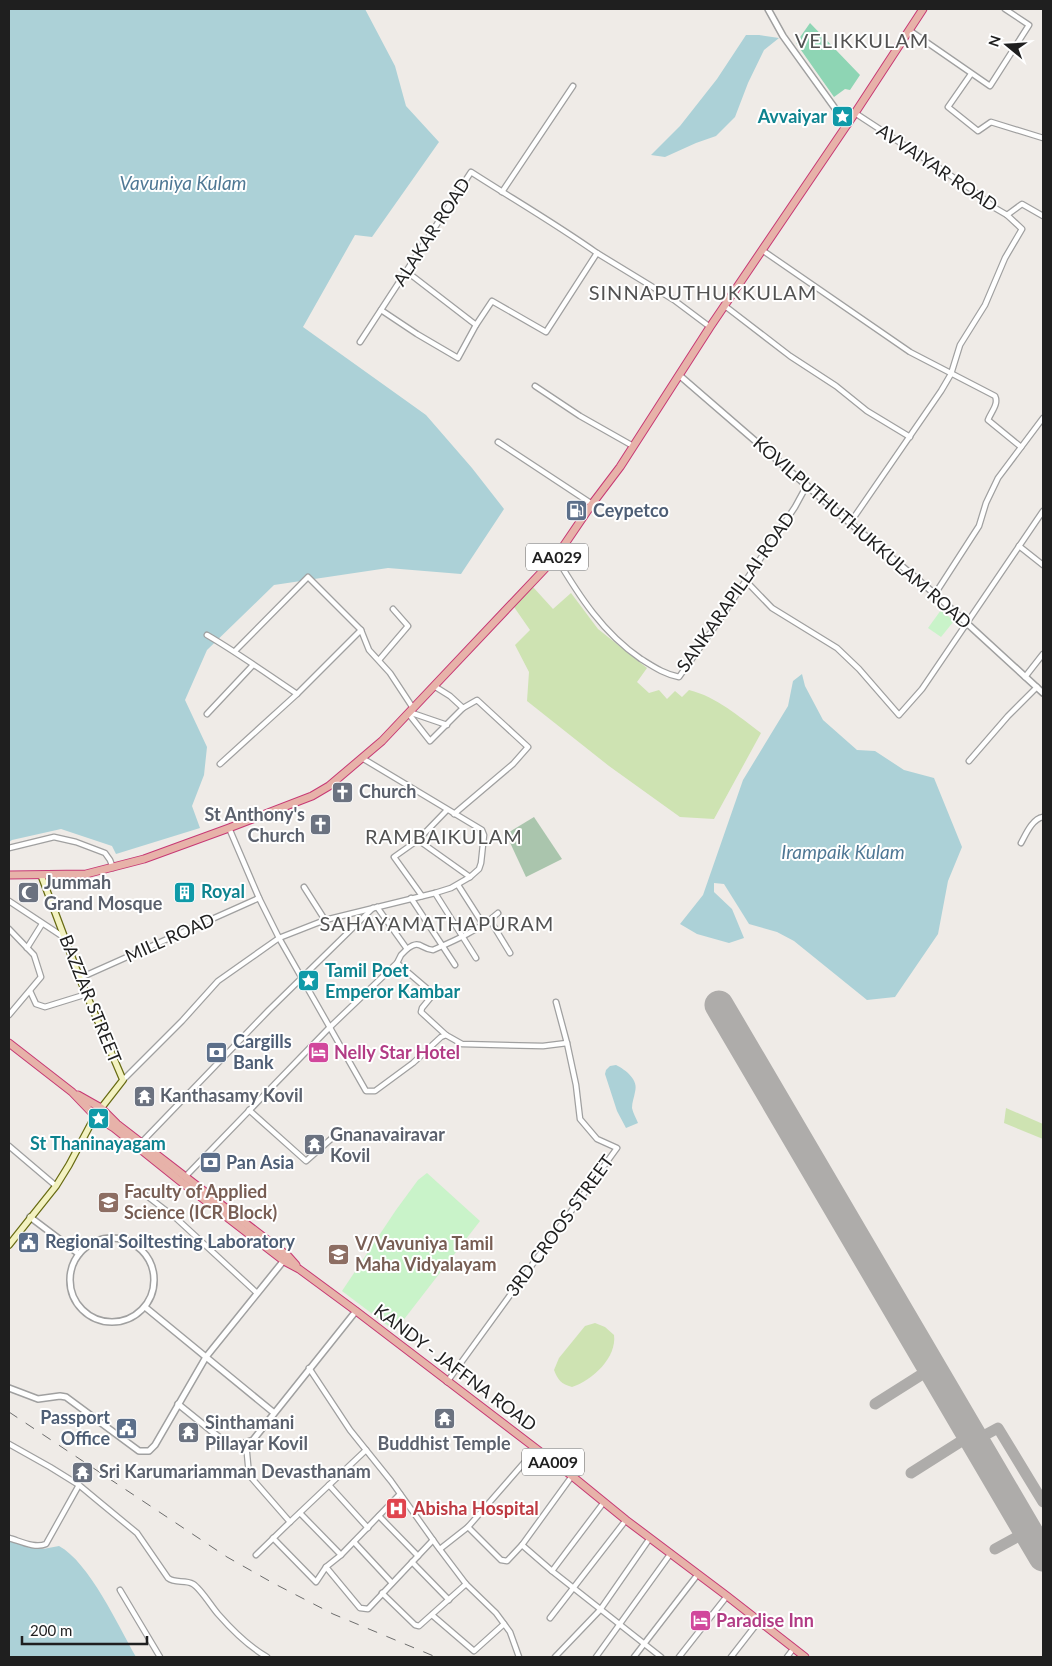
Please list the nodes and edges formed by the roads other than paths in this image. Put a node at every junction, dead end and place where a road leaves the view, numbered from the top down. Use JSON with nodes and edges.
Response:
{"nodes":[{"id":1,"x":768,"y":9,"type":"edge"},
{"id":2,"x":923,"y":9,"type":"edge"},
{"id":3,"x":1005,"y":9,"type":"edge"},
{"id":4,"x":909,"y":30,"type":"junction"},
{"id":5,"x":971,"y":74,"type":"junction"},
{"id":6,"x":573,"y":86,"type":"dead end"},
{"id":7,"x":855,"y":113,"type":"junction"},
{"id":8,"x":847,"y":125,"type":"junction"},
{"id":9,"x":1043,"y":138,"type":"edge"},
{"id":10,"x":502,"y":192,"type":"junction"},
{"id":11,"x":1008,"y":215,"type":"junction"},
{"id":12,"x":1043,"y":216,"type":"edge"},
{"id":13,"x":762,"y":250,"type":"junction"},
{"id":14,"x":597,"y":253,"type":"junction"},
{"id":15,"x":406,"y":271,"type":"junction"},
{"id":16,"x":726,"y":306,"type":"junction"},
{"id":17,"x":381,"y":310,"type":"junction"},
{"id":18,"x":476,"y":325,"type":"junction"},
{"id":19,"x":710,"y":327,"type":"junction"},
{"id":20,"x":360,"y":342,"type":"dead end"},
{"id":21,"x":951,"y":374,"type":"junction"},
{"id":22,"x":679,"y":375,"type":"junction"},
{"id":23,"x":535,"y":386,"type":"dead end"},
{"id":24,"x":1043,"y":418,"type":"edge"},
{"id":25,"x":910,"y":437,"type":"junction"},
{"id":26,"x":498,"y":442,"type":"dead end"},
{"id":27,"x":633,"y":446,"type":"junction"},
{"id":28,"x":1020,"y":447,"type":"junction"},
{"id":29,"x":807,"y":485,"type":"junction"},
{"id":30,"x":592,"y":504,"type":"junction"},
{"id":31,"x":1043,"y":511,"type":"edge"},
{"id":32,"x":850,"y":523,"type":"junction"},
{"id":33,"x":1018,"y":546,"type":"junction"},
{"id":34,"x":556,"y":557,"type":"junction"},
{"id":35,"x":1043,"y":565,"type":"edge"},
{"id":36,"x":745,"y":580,"type":"junction"},
{"id":37,"x":935,"y":594,"type":"junction"},
{"id":38,"x":393,"y":609,"type":"dead end"},
{"id":39,"x":967,"y":622,"type":"junction"},
{"id":40,"x":361,"y":630,"type":"junction"},
{"id":41,"x":207,"y":635,"type":"dead end"},
{"id":42,"x":235,"y":651,"type":"junction"},
{"id":43,"x":1043,"y":654,"type":"edge"},
{"id":44,"x":379,"y":660,"type":"junction"},
{"id":45,"x":253,"y":665,"type":"junction"},
{"id":46,"x":1025,"y":677,"type":"junction"},
{"id":47,"x":434,"y":686,"type":"junction"},
{"id":48,"x":1036,"y":688,"type":"junction"},
{"id":49,"x":1043,"y":693,"type":"edge"},
{"id":50,"x":297,"y":694,"type":"junction"},
{"id":51,"x":463,"y":708,"type":"junction"},
{"id":52,"x":410,"y":711,"type":"junction"},
{"id":53,"x":207,"y":714,"type":"dead end"},
{"id":54,"x":447,"y":725,"type":"junction"},
{"id":55,"x":362,"y":758,"type":"junction"},
{"id":56,"x":969,"y":762,"type":"dead end"},
{"id":57,"x":220,"y":764,"type":"dead end"},
{"id":58,"x":447,"y":810,"type":"junction"},
{"id":59,"x":454,"y":814,"type":"junction"},
{"id":60,"x":1043,"y":817,"type":"edge"},
{"id":61,"x":229,"y":828,"type":"junction"},
{"id":62,"x":418,"y":840,"type":"junction"},
{"id":63,"x":1021,"y":843,"type":"dead end"},
{"id":64,"x":9,"y":848,"type":"edge"},
{"id":65,"x":113,"y":868,"type":"junction"},
{"id":66,"x":9,"y":875,"type":"edge"},
{"id":67,"x":41,"y":875,"type":"junction"},
{"id":68,"x":470,"y":877,"type":"junction"},
{"id":69,"x":458,"y":885,"type":"junction"},
{"id":70,"x":304,"y":886,"type":"dead end"},
{"id":71,"x":435,"y":893,"type":"junction"},
{"id":72,"x":422,"y":896,"type":"junction"},
{"id":73,"x":259,"y":898,"type":"junction"},
{"id":74,"x":411,"y":898,"type":"junction"},
{"id":75,"x":9,"y":901,"type":"edge"},
{"id":76,"x":375,"y":907,"type":"junction"},
{"id":77,"x":498,"y":912,"type":"dead end"},
{"id":78,"x":325,"y":920,"type":"junction"},
{"id":79,"x":490,"y":920,"type":"junction"},
{"id":80,"x":42,"y":924,"type":"junction"},
{"id":81,"x":483,"y":924,"type":"junction"},
{"id":82,"x":9,"y":929,"type":"edge"},
{"id":83,"x":464,"y":937,"type":"junction"},
{"id":84,"x":65,"y":938,"type":"junction"},
{"id":85,"x":280,"y":938,"type":"junction"},
{"id":86,"x":442,"y":946,"type":"junction"},
{"id":87,"x":27,"y":948,"type":"junction"},
{"id":88,"x":408,"y":949,"type":"junction"},
{"id":89,"x":510,"y":953,"type":"dead end"},
{"id":90,"x":476,"y":958,"type":"dead end"},
{"id":91,"x":397,"y":962,"type":"junction"},
{"id":92,"x":455,"y":964,"type":"dead end"},
{"id":93,"x":80,"y":978,"type":"junction"},
{"id":94,"x":302,"y":979,"type":"junction"},
{"id":95,"x":30,"y":992,"type":"junction"},
{"id":96,"x":87,"y":994,"type":"junction"},
{"id":97,"x":556,"y":1002,"type":"dead end"},
{"id":98,"x":9,"y":1015,"type":"edge"},
{"id":99,"x":330,"y":1028,"type":"junction"},
{"id":100,"x":446,"y":1035,"type":"junction"},
{"id":101,"x":9,"y":1043,"type":"edge"},
{"id":102,"x":567,"y":1043,"type":"junction"},
{"id":103,"x":122,"y":1080,"type":"junction"},
{"id":104,"x":72,"y":1092,"type":"junction"},
{"id":105,"x":101,"y":1108,"type":"junction"},
{"id":106,"x":249,"y":1110,"type":"junction"},
{"id":107,"x":95,"y":1116,"type":"junction"},
{"id":108,"x":331,"y":1139,"type":"dead end"},
{"id":109,"x":139,"y":1145,"type":"junction"},
{"id":110,"x":9,"y":1146,"type":"edge"},
{"id":111,"x":182,"y":1179,"type":"junction"},
{"id":112,"x":56,"y":1186,"type":"junction"},
{"id":113,"x":147,"y":1196,"type":"dead end"},
{"id":114,"x":30,"y":1217,"type":"junction"},
{"id":115,"x":9,"y":1245,"type":"edge"},
{"id":116,"x":79,"y":1254,"type":"junction"},
{"id":117,"x":286,"y":1258,"type":"junction"},
{"id":118,"x":257,"y":1293,"type":"junction"},
{"id":119,"x":145,"y":1307,"type":"junction"},
{"id":120,"x":356,"y":1311,"type":"junction"},
{"id":121,"x":206,"y":1358,"type":"junction"},
{"id":122,"x":309,"y":1368,"type":"junction"},
{"id":123,"x":447,"y":1382,"type":"junction"},
{"id":124,"x":9,"y":1388,"type":"edge"},
{"id":125,"x":178,"y":1404,"type":"junction"},
{"id":126,"x":273,"y":1412,"type":"junction"},
{"id":127,"x":246,"y":1443,"type":"junction"},
{"id":128,"x":9,"y":1444,"type":"edge"},
{"id":129,"x":536,"y":1449,"type":"junction"},
{"id":130,"x":366,"y":1450,"type":"junction"},
{"id":131,"x":572,"y":1476,"type":"junction"},
{"id":132,"x":79,"y":1485,"type":"junction"},
{"id":133,"x":328,"y":1485,"type":"junction"},
{"id":134,"x":400,"y":1494,"type":"junction"},
{"id":135,"x":604,"y":1502,"type":"junction"},
{"id":136,"x":300,"y":1513,"type":"junction"},
{"id":137,"x":379,"y":1516,"type":"junction"},
{"id":138,"x":626,"y":1520,"type":"junction"},
{"id":139,"x":290,"y":1522,"type":"junction"},
{"id":140,"x":368,"y":1528,"type":"junction"},
{"id":141,"x":468,"y":1528,"type":"junction"},
{"id":142,"x":9,"y":1538,"type":"edge"},
{"id":143,"x":273,"y":1538,"type":"junction"},
{"id":144,"x":650,"y":1538,"type":"junction"},
{"id":145,"x":433,"y":1540,"type":"junction"},
{"id":146,"x":354,"y":1542,"type":"junction"},
{"id":147,"x":522,"y":1545,"type":"junction"},
{"id":148,"x":440,"y":1549,"type":"junction"},
{"id":149,"x":671,"y":1553,"type":"junction"},
{"id":150,"x":256,"y":1555,"type":"dead end"},
{"id":151,"x":340,"y":1555,"type":"junction"},
{"id":152,"x":418,"y":1556,"type":"junction"},
{"id":153,"x":412,"y":1562,"type":"junction"},
{"id":154,"x":326,"y":1567,"type":"junction"},
{"id":155,"x":552,"y":1571,"type":"junction"},
{"id":156,"x":698,"y":1574,"type":"junction"},
{"id":157,"x":392,"y":1582,"type":"junction"},
{"id":158,"x":466,"y":1584,"type":"junction"},
{"id":159,"x":574,"y":1589,"type":"junction"},
{"id":160,"x":120,"y":1590,"type":"dead end"},
{"id":161,"x":382,"y":1593,"type":"junction"},
{"id":162,"x":727,"y":1596,"type":"junction"},
{"id":163,"x":449,"y":1600,"type":"junction"},
{"id":164,"x":600,"y":1610,"type":"junction"},
{"id":165,"x":432,"y":1615,"type":"junction"},
{"id":166,"x":550,"y":1618,"type":"dead end"},
{"id":167,"x":759,"y":1621,"type":"junction"},
{"id":168,"x":504,"y":1624,"type":"junction"},
{"id":169,"x":620,"y":1626,"type":"junction"},
{"id":170,"x":643,"y":1644,"type":"junction"},
{"id":171,"x":793,"y":1649,"type":"junction"},
{"id":172,"x":658,"y":1656,"type":"edge"},
{"id":173,"x":160,"y":1657,"type":"edge"},
{"id":174,"x":266,"y":1657,"type":"edge"},
{"id":175,"x":519,"y":1657,"type":"edge"},
{"id":176,"x":555,"y":1657,"type":"edge"},
{"id":177,"x":596,"y":1657,"type":"edge"},
{"id":178,"x":634,"y":1657,"type":"edge"},
{"id":179,"x":679,"y":1657,"type":"edge"},
{"id":180,"x":731,"y":1657,"type":"edge"},
{"id":181,"x":786,"y":1657,"type":"edge"},
{"id":182,"x":805,"y":1657,"type":"edge"}],
"edges":[{"from":1,"to":8,"type":"street"},
{"from":2,"to":4,"type":"highway","number":"AA029"},
{"from":3,"to":5,"type":"street"},
{"from":4,"to":5,"type":"street"},
{"from":4,"to":7,"type":"highway","number":"AA029"},
{"from":5,"to":9,"type":"street"},
{"from":6,"to":10,"type":"street"},
{"from":7,"to":8,"type":"highway","number":"AA029"},
{"from":7,"to":11,"type":"street","name":"AVVAIYAR ROAD"},
{"from":8,"to":13,"type":"highway","number":"AA029"},
{"from":10,"to":14,"type":"street","name":"ALAKAR ROAD"},
{"from":10,"to":15,"type":"street","name":"ALAKAR ROAD"},
{"from":11,"to":12,"type":"street","name":"AVVAIYAR ROAD"},
{"from":11,"to":21,"type":"street"},
{"from":13,"to":16,"type":"highway","number":"AA029"},
{"from":13,"to":21,"type":"street"},
{"from":14,"to":18,"type":"street"},
{"from":14,"to":19,"type":"street","name":"ALAKAR ROAD"},
{"from":15,"to":17,"type":"street","name":"ALAKAR ROAD"},
{"from":15,"to":18,"type":"street"},
{"from":16,"to":19,"type":"highway","number":"AA029"},
{"from":16,"to":25,"type":"street"},
{"from":17,"to":18,"type":"street"},
{"from":17,"to":20,"type":"street","name":"ALAKAR ROAD"},
{"from":19,"to":22,"type":"highway","number":"AA029"},
{"from":21,"to":25,"type":"street"},
{"from":21,"to":28,"type":"street"},
{"from":22,"to":27,"type":"highway","number":"AA029"},
{"from":22,"to":29,"type":"street","name":"KOVILPUTHUTHUKKULAM ROAD"},
{"from":23,"to":27,"type":"street"},
{"from":24,"to":28,"type":"street"},
{"from":25,"to":32,"type":"street"},
{"from":26,"to":30,"type":"street"},
{"from":27,"to":30,"type":"highway","number":"AA029"},
{"from":28,"to":37,"type":"street"},
{"from":29,"to":32,"type":"street","name":"KOVILPUTHUTHUKKULAM ROAD"},
{"from":29,"to":36,"type":"street","name":"SANKARAPILLAI ROAD"},
{"from":30,"to":34,"type":"highway","number":"AA029"},
{"from":31,"to":33,"type":"street"},
{"from":32,"to":37,"type":"street","name":"KOVILPUTHUTHUKKULAM ROAD"},
{"from":33,"to":35,"type":"street"},
{"from":33,"to":39,"type":"street"},
{"from":34,"to":36,"type":"street","name":"SANKARAPILLAI ROAD"},
{"from":34,"to":47,"type":"highway","number":"AA029"},
{"from":36,"to":39,"type":"street"},
{"from":37,"to":39,"type":"street","name":"KOVILPUTHUTHUKKULAM ROAD"},
{"from":38,"to":44,"type":"street"},
{"from":39,"to":46,"type":"street","name":"KOVILPUTHUTHUKKULAM ROAD"},
{"from":40,"to":42,"type":"street"},
{"from":40,"to":44,"type":"street"},
{"from":40,"to":50,"type":"street"},
{"from":41,"to":42,"type":"street"},
{"from":42,"to":45,"type":"street"},
{"from":43,"to":46,"type":"street"},
{"from":44,"to":52,"type":"street"},
{"from":45,"to":50,"type":"street"},
{"from":45,"to":53,"type":"street"},
{"from":46,"to":48,"type":"street","name":"KOVILPUTHUTHUKKULAM ROAD"},
{"from":47,"to":51,"type":"street"},
{"from":47,"to":52,"type":"highway","number":"AA029"},
{"from":48,"to":49,"type":"street","name":"KOVILPUTHUTHUKKULAM ROAD"},
{"from":48,"to":56,"type":"street"},
{"from":50,"to":57,"type":"street"},
{"from":51,"to":54,"type":"street"},
{"from":51,"to":59,"type":"street"},
{"from":52,"to":54,"type":"street"},
{"from":52,"to":54,"type":"street"},
{"from":52,"to":55,"type":"highway","number":"AA029"},
{"from":55,"to":58,"type":"street"},
{"from":55,"to":61,"type":"highway","number":"AA029"},
{"from":58,"to":59,"type":"street"},
{"from":58,"to":62,"type":"street"},
{"from":59,"to":68,"type":"street"},
{"from":60,"to":63,"type":"street"},
{"from":61,"to":65,"type":"highway","number":"AA029"},
{"from":61,"to":73,"type":"street"},
{"from":62,"to":68,"type":"street"},
{"from":62,"to":72,"type":"street"},
{"from":64,"to":65,"type":"street"},
{"from":65,"to":67,"type":"highway","number":"AA029"},
{"from":66,"to":67,"type":"highway","number":"AA029"},
{"from":67,"to":84,"type":"main road","name":"BAZZAR STREET"},
{"from":68,"to":69,"type":"street"},
{"from":69,"to":71,"type":"street"},
{"from":69,"to":81,"type":"street"},
{"from":70,"to":78,"type":"street"},
{"from":71,"to":72,"type":"street"},
{"from":71,"to":83,"type":"street"},
{"from":72,"to":74,"type":"street"},
{"from":73,"to":85,"type":"street"},
{"from":73,"to":93,"type":"street","name":"MILL ROAD"},
{"from":74,"to":76,"type":"street"},
{"from":74,"to":86,"type":"street"},
{"from":75,"to":80,"type":"street"},
{"from":76,"to":78,"type":"street"},
{"from":76,"to":88,"type":"street"},
{"from":76,"to":94,"type":"street"},
{"from":77,"to":79,"type":"street"},
{"from":78,"to":85,"type":"street"},
{"from":79,"to":81,"type":"street"},
{"from":79,"to":89,"type":"street"},
{"from":80,"to":84,"type":"street"},
{"from":80,"to":87,"type":"street"},
{"from":81,"to":83,"type":"street"},
{"from":82,"to":87,"type":"street"},
{"from":83,"to":86,"type":"street"},
{"from":83,"to":90,"type":"street"},
{"from":84,"to":93,"type":"main road","name":"BAZZAR STREET"},
{"from":85,"to":94,"type":"street"},
{"from":85,"to":103,"type":"street"},
{"from":86,"to":88,"type":"street"},
{"from":86,"to":92,"type":"street"},
{"from":87,"to":95,"type":"street"},
{"from":88,"to":91,"type":"street"},
{"from":91,"to":99,"type":"street"},
{"from":91,"to":100,"type":"street"},
{"from":93,"to":96,"type":"main road","name":"BAZZAR STREET"},
{"from":94,"to":99,"type":"street"},
{"from":94,"to":109,"type":"street"},
{"from":95,"to":96,"type":"street"},
{"from":95,"to":98,"type":"street"},
{"from":96,"to":103,"type":"main road","name":"BAZZAR STREET"},
{"from":97,"to":102,"type":"street"},
{"from":99,"to":100,"type":"street"},
{"from":99,"to":106,"type":"street"},
{"from":100,"to":102,"type":"street"},
{"from":101,"to":104,"type":"highway","name":"KANDY - JAFFNA ROAD","number":"AA009"},
{"from":102,"to":123,"type":"street","name":"3RD CROOS STREET"},
{"from":103,"to":105,"type":"main road","name":"BAZZAR STREET"},
{"from":104,"to":105,"type":"highway","name":"KANDY - JAFFNA ROAD","number":"AA009"},
{"from":104,"to":107,"type":"highway","name":"KANDY - JAFFNA ROAD","number":"AA009"},
{"from":105,"to":107,"type":"main road","name":"BAZZAR STREET"},
{"from":105,"to":109,"type":"highway","name":"KANDY - JAFFNA ROAD","number":"AA009"},
{"from":106,"to":108,"type":"street"},
{"from":106,"to":111,"type":"street"},
{"from":107,"to":109,"type":"highway","name":"KANDY - JAFFNA ROAD","number":"AA009"},
{"from":107,"to":112,"type":"main road","name":"BAZZAR STREET"},
{"from":109,"to":111,"type":"highway","name":"KANDY - JAFFNA ROAD","number":"AA009"},
{"from":110,"to":112,"type":"street"},
{"from":111,"to":117,"type":"highway","name":"KANDY - JAFFNA ROAD","number":"AA009"},
{"from":112,"to":114,"type":"main road","name":"BAZZAR STREET"},
{"from":113,"to":118,"type":"street"},
{"from":114,"to":115,"type":"main road","name":"BAZZAR STREET"},
{"from":114,"to":116,"type":"street"},
{"from":116,"to":119,"type":"street"},
{"from":116,"to":119,"type":"street"},
{"from":117,"to":118,"type":"street"},
{"from":117,"to":120,"type":"highway","name":"KANDY - JAFFNA ROAD","number":"AA009"},
{"from":118,"to":121,"type":"street"},
{"from":119,"to":121,"type":"street"},
{"from":120,"to":122,"type":"street"},
{"from":120,"to":123,"type":"highway","name":"KANDY - JAFFNA ROAD","number":"AA009"},
{"from":121,"to":125,"type":"street"},
{"from":121,"to":126,"type":"street"},
{"from":122,"to":126,"type":"street"},
{"from":122,"to":130,"type":"street"},
{"from":123,"to":129,"type":"highway","name":"KANDY - JAFFNA ROAD","number":"AA009"},
{"from":124,"to":125,"type":"street"},
{"from":125,"to":127,"type":"street"},
{"from":126,"to":127,"type":"street"},
{"from":127,"to":139,"type":"street"},
{"from":128,"to":132,"type":"street"},
{"from":129,"to":131,"type":"highway","name":"KANDY - JAFFNA ROAD","number":"AA009"},
{"from":129,"to":141,"type":"street"},
{"from":130,"to":133,"type":"street"},
{"from":130,"to":134,"type":"street"},
{"from":131,"to":135,"type":"highway","name":"KANDY - JAFFNA ROAD","number":"AA009"},
{"from":131,"to":147,"type":"street"},
{"from":132,"to":142,"type":"street"},
{"from":132,"to":174,"type":"street"},
{"from":133,"to":136,"type":"street"},
{"from":133,"to":140,"type":"street"},
{"from":134,"to":137,"type":"street"},
{"from":134,"to":145,"type":"street"},
{"from":135,"to":138,"type":"highway","name":"KANDY - JAFFNA ROAD","number":"AA009"},
{"from":135,"to":155,"type":"street"},
{"from":136,"to":139,"type":"street"},
{"from":136,"to":151,"type":"street"},
{"from":137,"to":140,"type":"street"},
{"from":137,"to":152,"type":"street"},
{"from":138,"to":144,"type":"highway","name":"KANDY - JAFFNA ROAD","number":"AA009"},
{"from":138,"to":159,"type":"street"},
{"from":139,"to":143,"type":"street"},
{"from":140,"to":146,"type":"street"},
{"from":141,"to":147,"type":"street"},
{"from":141,"to":148,"type":"street"},
{"from":143,"to":150,"type":"street"},
{"from":143,"to":154,"type":"street"},
{"from":144,"to":149,"type":"highway","name":"KANDY - JAFFNA ROAD","number":"AA009"},
{"from":144,"to":164,"type":"street"},
{"from":145,"to":148,"type":"street"},
{"from":145,"to":152,"type":"street"},
{"from":146,"to":151,"type":"street"},
{"from":146,"to":157,"type":"street"},
{"from":147,"to":155,"type":"street"},
{"from":148,"to":158,"type":"street"},
{"from":149,"to":156,"type":"highway","name":"KANDY - JAFFNA ROAD","number":"AA009"},
{"from":149,"to":169,"type":"street"},
{"from":151,"to":154,"type":"street"},
{"from":152,"to":153,"type":"street"},
{"from":153,"to":157,"type":"street"},
{"from":153,"to":163,"type":"street"},
{"from":154,"to":161,"type":"street"},
{"from":155,"to":159,"type":"street"},
{"from":156,"to":162,"type":"highway","name":"KANDY - JAFFNA ROAD","number":"AA009"},
{"from":156,"to":170,"type":"street"},
{"from":157,"to":161,"type":"street"},
{"from":158,"to":163,"type":"street"},
{"from":158,"to":168,"type":"street"},
{"from":159,"to":164,"type":"street"},
{"from":159,"to":166,"type":"street"},
{"from":160,"to":173,"type":"street"},
{"from":161,"to":165,"type":"street"},
{"from":162,"to":167,"type":"highway","name":"KANDY - JAFFNA ROAD","number":"AA009"},
{"from":162,"to":179,"type":"street"},
{"from":163,"to":165,"type":"street"},
{"from":164,"to":169,"type":"street"},
{"from":164,"to":176,"type":"street"},
{"from":165,"to":168,"type":"street"},
{"from":167,"to":171,"type":"highway","name":"KANDY - JAFFNA ROAD","number":"AA009"},
{"from":167,"to":180,"type":"street"},
{"from":168,"to":175,"type":"street"},
{"from":169,"to":170,"type":"street"},
{"from":169,"to":177,"type":"street"},
{"from":170,"to":172,"type":"street"},
{"from":170,"to":178,"type":"street"},
{"from":171,"to":181,"type":"street"},
{"from":171,"to":182,"type":"highway","name":"KANDY - JAFFNA ROAD","number":"AA009"}]}
